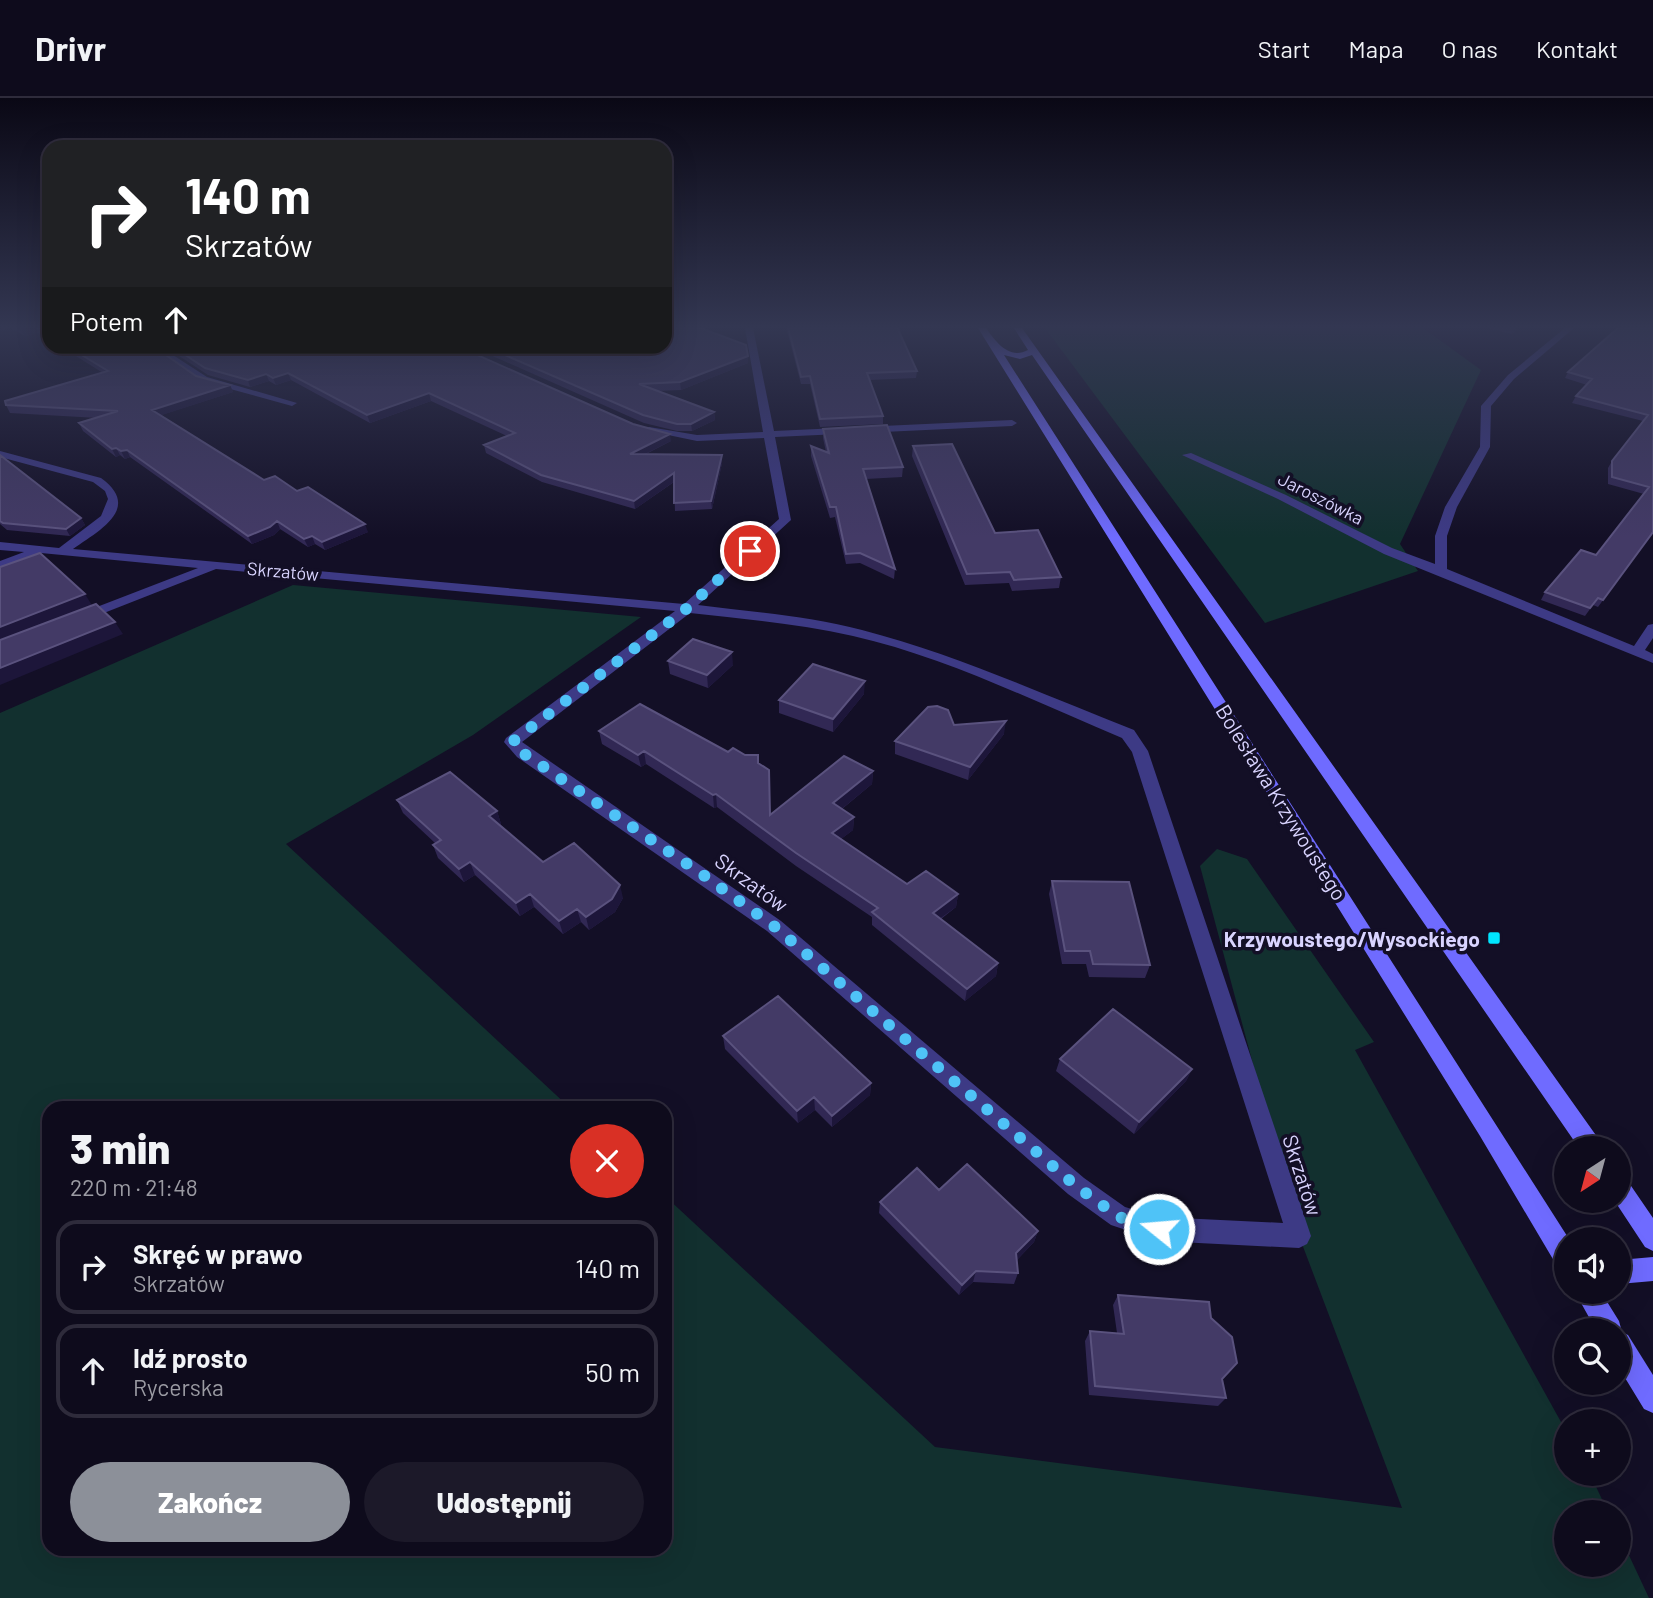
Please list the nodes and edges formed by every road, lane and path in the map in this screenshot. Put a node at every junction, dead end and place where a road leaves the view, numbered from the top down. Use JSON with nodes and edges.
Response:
{"nodes":[{"id":1,"x":274,"y":398,"type":"edge"},
{"id":2,"x":761,"y":398,"type":"edge"},
{"id":3,"x":1027,"y":398,"type":"edge"},
{"id":4,"x":1068,"y":398,"type":"edge"},
{"id":5,"x":1492,"y":398,"type":"edge"},
{"id":6,"x":292,"y":403,"type":"dead end"},
{"id":7,"x":1012,"y":423,"type":"dead end"},
{"id":8,"x":639,"y":427,"type":"edge"},
{"id":9,"x":768,"y":435,"type":"junction"},
{"id":10,"x":0,"y":454,"type":"edge"},
{"id":11,"x":1187,"y":455,"type":"dead end"},
{"id":12,"x":0,"y":546,"type":"edge"},
{"id":13,"x":43,"y":549,"type":"junction"},
{"id":14,"x":62,"y":551,"type":"junction"},
{"id":15,"x":0,"y":565,"type":"edge"},
{"id":16,"x":214,"y":565,"type":"junction"},
{"id":17,"x":1441,"y":571,"type":"junction"},
{"id":18,"x":686,"y":609,"type":"junction"},
{"id":19,"x":63,"y":625,"type":"edge"},
{"id":20,"x":1653,"y":628,"type":"edge"},
{"id":21,"x":1636,"y":653,"type":"junction"},
{"id":22,"x":1653,"y":659,"type":"edge"},
{"id":23,"x":1584,"y":1136,"type":"edge"},
{"id":24,"x":1631,"y":1206,"type":"edge"},
{"id":25,"x":1554,"y":1238,"type":"edge"},
{"id":26,"x":1653,"y":1239,"type":"edge"},
{"id":27,"x":1653,"y":1269,"type":"edge"},
{"id":28,"x":1631,"y":1271,"type":"edge"},
{"id":29,"x":1631,"y":1364,"type":"edge"},
{"id":30,"x":1653,"y":1400,"type":"edge"}],
"edges":[{"from":1,"to":6,"type":"street"},
{"from":2,"to":9,"type":"street"},
{"from":3,"to":25,"type":"main road","name":"Bolesława Krzywoustego"},
{"from":4,"to":23,"type":"main road"},
{"from":5,"to":17,"type":"street"},
{"from":7,"to":9,"type":"street"},
{"from":8,"to":9,"type":"street"},
{"from":9,"to":18,"type":"street"},
{"from":10,"to":14,"type":"street"},
{"from":11,"to":17,"type":"street","name":"Jaroszówka"},
{"from":12,"to":13,"type":"street","name":"Skrzatów"},
{"from":13,"to":14,"type":"street","name":"Skrzatów"},
{"from":13,"to":15,"type":"street","name":"Skrzatów"},
{"from":14,"to":16,"type":"street","name":"Skrzatów"},
{"from":16,"to":18,"type":"street","name":"Skrzatów"},
{"from":16,"to":19,"type":"street","name":"Skrzatów"},
{"from":17,"to":21,"type":"street","name":"Jaroszówka"},
{"from":18,"to":18,"type":"street","name":"Skrzatów"},
{"from":20,"to":21,"type":"street"},
{"from":21,"to":22,"type":"street","name":"Jaroszówka"},
{"from":24,"to":26,"type":"main road"},
{"from":27,"to":28,"type":"main road"},
{"from":29,"to":30,"type":"main road"}]}
